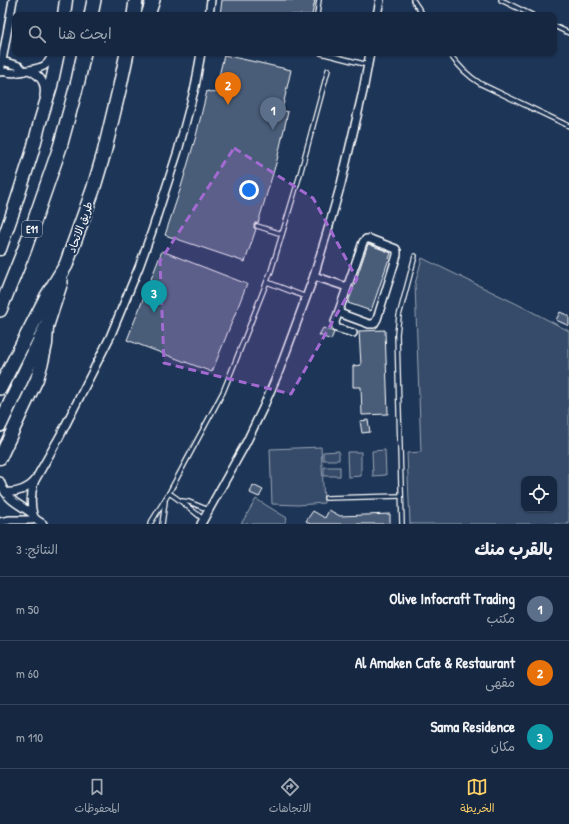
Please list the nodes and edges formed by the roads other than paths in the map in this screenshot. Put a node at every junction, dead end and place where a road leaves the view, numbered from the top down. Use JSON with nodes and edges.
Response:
{"nodes":[{"id":1,"x":13,"y":0,"type":"edge"},
{"id":2,"x":66,"y":0,"type":"edge"},
{"id":3,"x":94,"y":0,"type":"edge"},
{"id":4,"x":136,"y":0,"type":"edge"},
{"id":5,"x":153,"y":0,"type":"edge"},
{"id":6,"x":211,"y":0,"type":"edge"},
{"id":7,"x":320,"y":0,"type":"edge"},
{"id":8,"x":380,"y":0,"type":"edge"},
{"id":9,"x":413,"y":0,"type":"edge"},
{"id":10,"x":501,"y":0,"type":"edge"},
{"id":11,"x":64,"y":12,"type":"edge"},
{"id":12,"x":92,"y":12,"type":"edge"},
{"id":13,"x":134,"y":12,"type":"edge"},
{"id":14,"x":149,"y":12,"type":"edge"},
{"id":15,"x":209,"y":12,"type":"edge"},
{"id":16,"x":318,"y":12,"type":"edge"},
{"id":17,"x":378,"y":12,"type":"edge"},
{"id":18,"x":421,"y":12,"type":"edge"},
{"id":19,"x":526,"y":12,"type":"edge"},
{"id":20,"x":557,"y":27,"type":"edge"},
{"id":21,"x":569,"y":33,"type":"edge"},
{"id":22,"x":51,"y":56,"type":"edge"},
{"id":23,"x":57,"y":56,"type":"edge"},
{"id":24,"x":83,"y":56,"type":"edge"},
{"id":25,"x":125,"y":56,"type":"edge"},
{"id":26,"x":133,"y":56,"type":"edge"},
{"id":27,"x":201,"y":56,"type":"edge"},
{"id":28,"x":333,"y":56,"type":"edge"},
{"id":29,"x":370,"y":56,"type":"edge"},
{"id":30,"x":451,"y":56,"type":"edge"},
{"id":31,"x":2,"y":61,"type":"junction"},
{"id":32,"x":368,"y":65,"type":"junction"},
{"id":33,"x":26,"y":70,"type":"junction"},
{"id":34,"x":328,"y":70,"type":"dead end"},
{"id":35,"x":0,"y":71,"type":"edge"},
{"id":36,"x":120,"y":86,"type":"junction"},
{"id":37,"x":40,"y":122,"type":"junction"},
{"id":38,"x":569,"y":126,"type":"edge"},
{"id":39,"x":257,"y":226,"type":"dead end"},
{"id":40,"x":282,"y":234,"type":"junction"},
{"id":41,"x":0,"y":249,"type":"edge"},
{"id":42,"x":415,"y":256,"type":"dead end"},
{"id":43,"x":66,"y":265,"type":"junction"},
{"id":44,"x":314,"y":276,"type":"junction"},
{"id":45,"x":267,"y":282,"type":"junction"},
{"id":46,"x":347,"y":287,"type":"junction"},
{"id":47,"x":306,"y":297,"type":"junction"},
{"id":48,"x":0,"y":310,"type":"edge"},
{"id":49,"x":338,"y":313,"type":"junction"},
{"id":50,"x":47,"y":325,"type":"junction"},
{"id":51,"x":353,"y":333,"type":"dead end"},
{"id":52,"x":0,"y":388,"type":"edge"},
{"id":53,"x":0,"y":425,"type":"edge"},
{"id":54,"x":0,"y":458,"type":"edge"},
{"id":55,"x":0,"y":481,"type":"edge"},
{"id":56,"x":34,"y":482,"type":"junction"},
{"id":57,"x":5,"y":492,"type":"junction"},
{"id":58,"x":169,"y":493,"type":"junction"},
{"id":59,"x":401,"y":496,"type":"junction"},
{"id":60,"x":326,"y":498,"type":"dead end"},
{"id":61,"x":165,"y":501,"type":"junction"},
{"id":62,"x":182,"y":501,"type":"junction"},
{"id":63,"x":209,"y":510,"type":"junction"},
{"id":64,"x":34,"y":516,"type":"junction"},
{"id":65,"x":0,"y":522,"type":"edge"},
{"id":66,"x":9,"y":522,"type":"edge"},
{"id":67,"x":202,"y":522,"type":"edge"},
{"id":68,"x":43,"y":524,"type":"edge"},
{"id":69,"x":150,"y":524,"type":"edge"},
{"id":70,"x":162,"y":524,"type":"edge"},
{"id":71,"x":402,"y":524,"type":"edge"}],
"edges":[{"from":1,"to":31,"type":"street"},
{"from":2,"to":11,"type":"main road"},
{"from":3,"to":12,"type":"highway"},
{"from":4,"to":13,"type":"highway"},
{"from":5,"to":14,"type":"highway"},
{"from":6,"to":15,"type":"street"},
{"from":7,"to":16,"type":"lane"},
{"from":8,"to":17,"type":"street"},
{"from":9,"to":18,"type":"lane"},
{"from":10,"to":19,"type":"lane"},
{"from":20,"to":21,"type":"lane"},
{"from":22,"to":33,"type":"street"},
{"from":23,"to":37,"type":"main road"},
{"from":24,"to":48,"type":"highway","number":"E11"},
{"from":25,"to":36,"type":"highway","name":"طريق الاتحاد"},
{"from":26,"to":36,"type":"highway"},
{"from":27,"to":56,"type":"street"},
{"from":28,"to":32,"type":"lane"},
{"from":29,"to":32,"type":"street"},
{"from":30,"to":38,"type":"lane"},
{"from":31,"to":33,"type":"street"},
{"from":31,"to":35,"type":"street"},
{"from":32,"to":44,"type":"street"},
{"from":33,"to":35,"type":"street"},
{"from":33,"to":37,"type":"street"},
{"from":34,"to":40,"type":"lane"},
{"from":36,"to":43,"type":"highway","name":"طريق الاتحاد"},
{"from":37,"to":41,"type":"main road"},
{"from":39,"to":40,"type":"lane"},
{"from":40,"to":45,"type":"lane"},
{"from":42,"to":59,"type":"lane"},
{"from":43,"to":50,"type":"highway"},
{"from":43,"to":52,"type":"highway","name":"طريق الاتحاد"},
{"from":44,"to":46,"type":"street"},
{"from":44,"to":47,"type":"street"},
{"from":45,"to":47,"type":"lane"},
{"from":45,"to":58,"type":"lane"},
{"from":46,"to":49,"type":"street"},
{"from":46,"to":49,"type":"street"},
{"from":47,"to":63,"type":"street"},
{"from":49,"to":51,"type":"street"},
{"from":50,"to":53,"type":"highway"},
{"from":50,"to":54,"type":"main road"},
{"from":55,"to":57,"type":"street"},
{"from":56,"to":57,"type":"street"},
{"from":56,"to":64,"type":"street"},
{"from":57,"to":64,"type":"street"},
{"from":58,"to":61,"type":"lane"},
{"from":58,"to":62,"type":"lane"},
{"from":59,"to":60,"type":"lane"},
{"from":59,"to":71,"type":"lane"},
{"from":61,"to":69,"type":"lane"},
{"from":61,"to":70,"type":"lane"},
{"from":62,"to":63,"type":"lane"},
{"from":62,"to":67,"type":"lane"},
{"from":63,"to":67,"type":"street"},
{"from":64,"to":66,"type":"street"},
{"from":64,"to":68,"type":"street"},
{"from":65,"to":66,"type":"street"}]}
